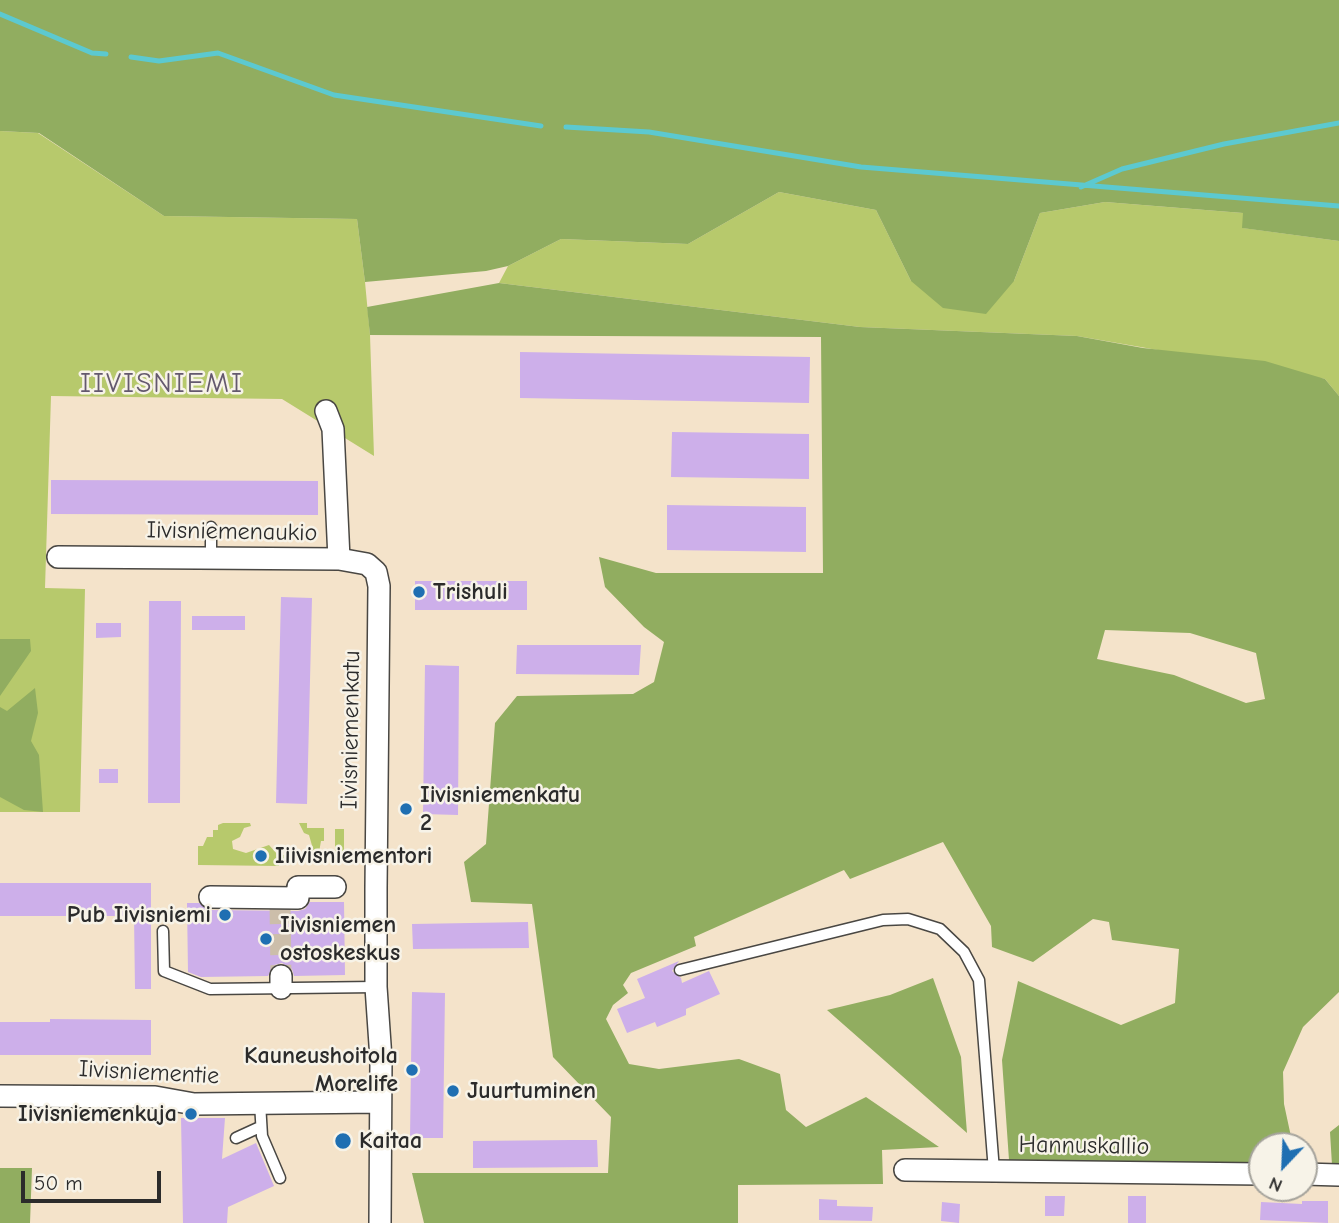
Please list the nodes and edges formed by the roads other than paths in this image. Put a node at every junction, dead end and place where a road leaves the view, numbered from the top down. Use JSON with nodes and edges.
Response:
{"nodes":[{"id":1,"x":326,"y":411,"type":"dead end"},
{"id":2,"x":211,"y":527,"type":"dead end"},
{"id":3,"x":58,"y":557,"type":"dead end"},
{"id":4,"x":211,"y":558,"type":"junction"},
{"id":5,"x":339,"y":559,"type":"junction"},
{"id":6,"x":335,"y":887,"type":"dead end"},
{"id":7,"x":210,"y":897,"type":"dead end"},
{"id":8,"x":163,"y":931,"type":"dead end"},
{"id":9,"x":680,"y":970,"type":"dead end"},
{"id":10,"x":376,"y":987,"type":"junction"},
{"id":11,"x":0,"y":1096,"type":"edge"},
{"id":12,"x":380,"y":1102,"type":"junction"},
{"id":13,"x":260,"y":1103,"type":"junction"},
{"id":14,"x":260,"y":1128,"type":"junction"},
{"id":15,"x":236,"y":1138,"type":"dead end"},
{"id":16,"x":905,"y":1170,"type":"dead end"},
{"id":17,"x":994,"y":1171,"type":"junction"},
{"id":18,"x":1248,"y":1174,"type":"edge"},
{"id":19,"x":1318,"y":1174,"type":"edge"},
{"id":20,"x":1339,"y":1175,"type":"edge"},
{"id":21,"x":280,"y":1178,"type":"dead end"},
{"id":22,"x":380,"y":1223,"type":"edge"}],
"edges":[{"from":1,"to":5,"type":"street","name":"Iivisniemenaukio"},
{"from":2,"to":4,"type":"lane"},
{"from":3,"to":4,"type":"street","name":"Iivisniemenaukio"},
{"from":4,"to":5,"type":"street","name":"Iivisniemenaukio"},
{"from":5,"to":10,"type":"street","name":"Iivisniemenkatu"},
{"from":6,"to":7,"type":"street"},
{"from":8,"to":10,"type":"lane"},
{"from":9,"to":17,"type":"lane"},
{"from":10,"to":12,"type":"street","name":"Iivisniemenkatu"},
{"from":11,"to":13,"type":"street","name":"Iivisniementie"},
{"from":12,"to":13,"type":"street","name":"Iivisniementie"},
{"from":12,"to":22,"type":"street","name":"Iivisniemenkatu"},
{"from":13,"to":14,"type":"lane"},
{"from":14,"to":15,"type":"lane"},
{"from":14,"to":21,"type":"lane"},
{"from":16,"to":17,"type":"street","name":"Hannuskallio"},
{"from":17,"to":18,"type":"street","name":"Hannuskallio"},
{"from":19,"to":20,"type":"street"}]}
